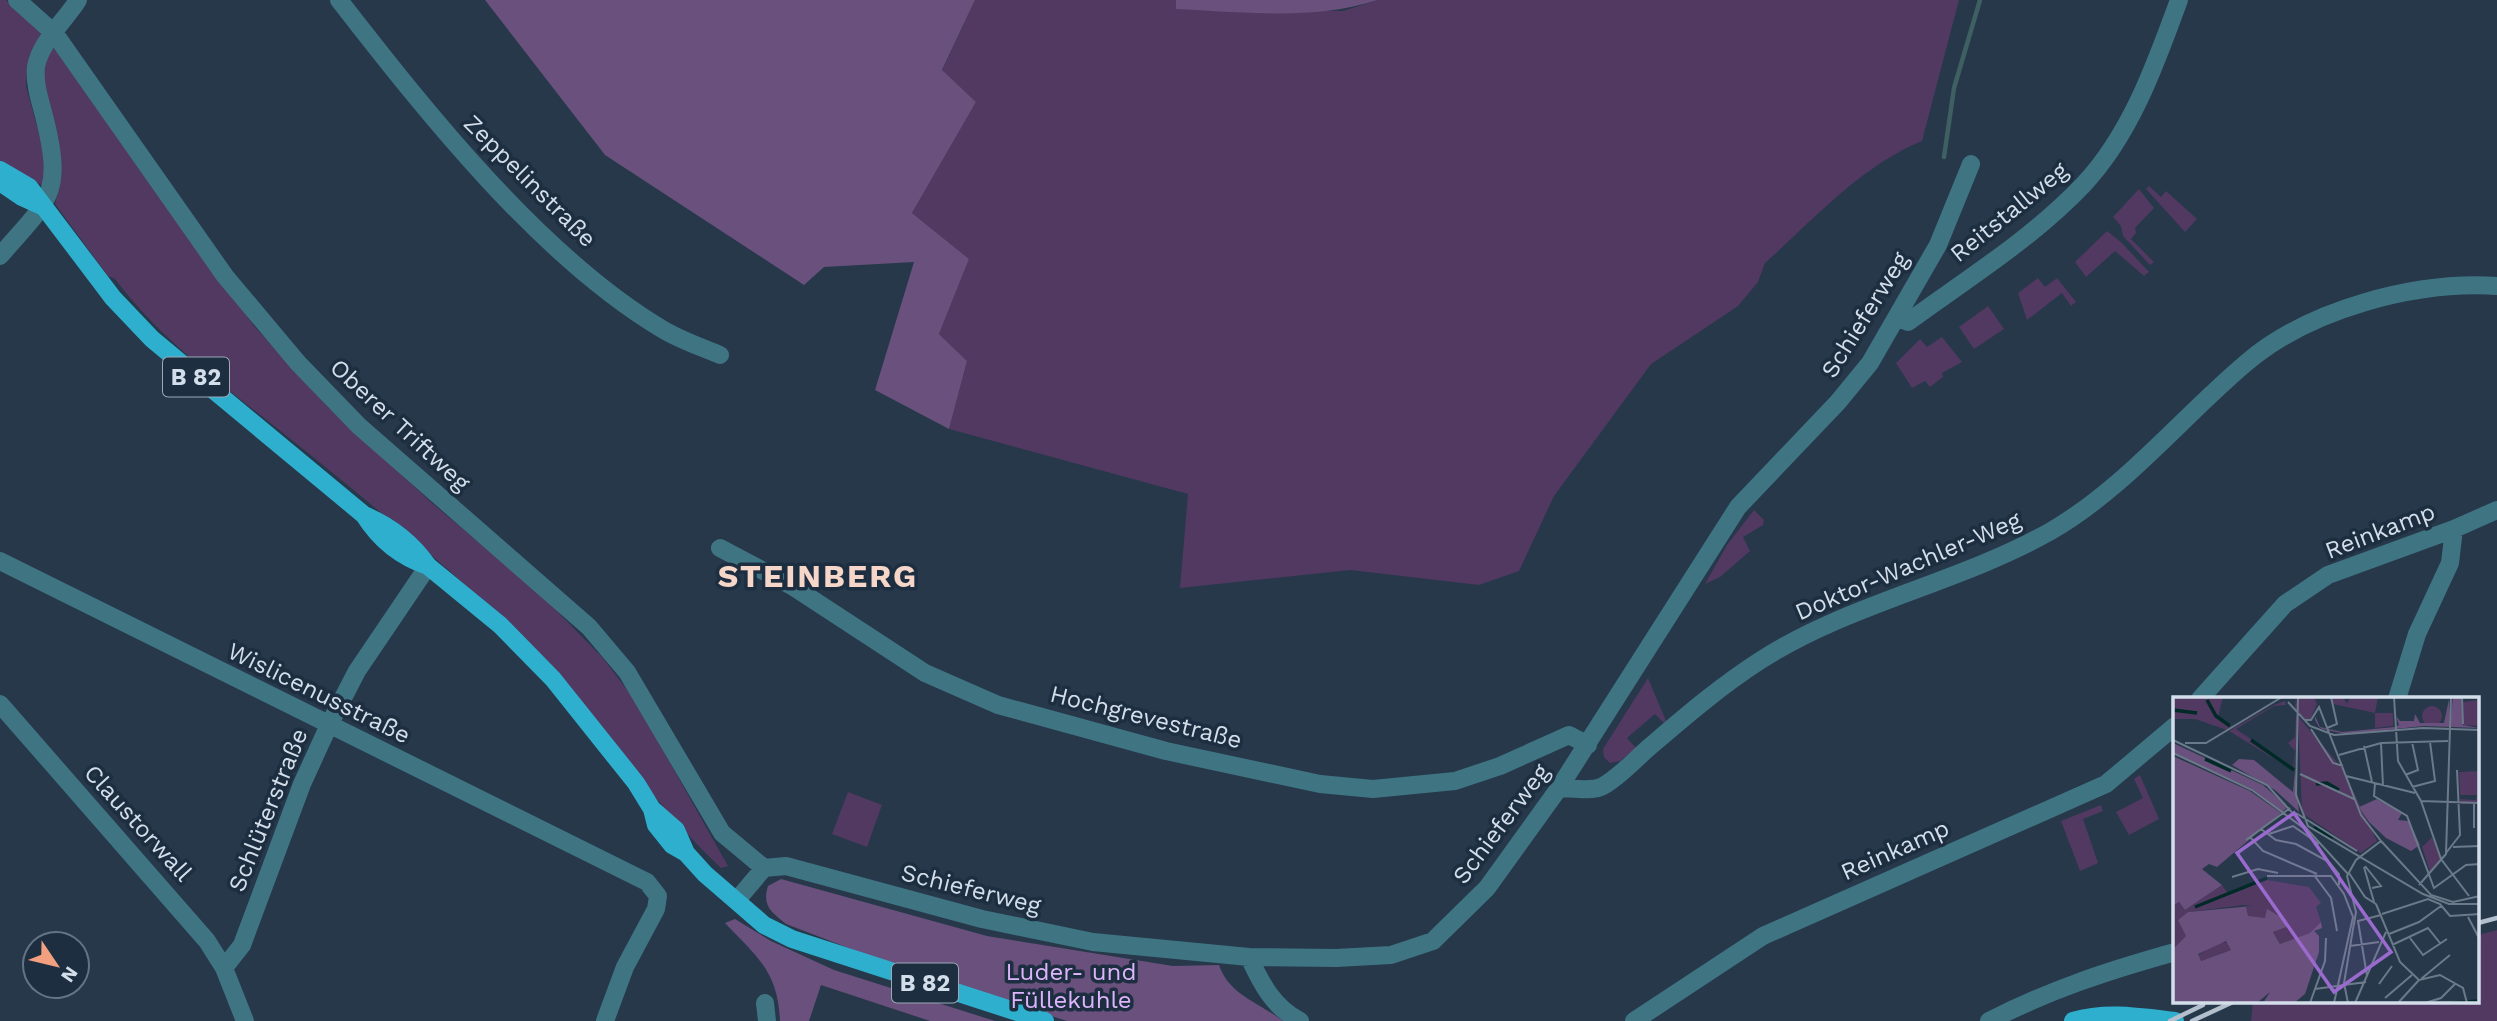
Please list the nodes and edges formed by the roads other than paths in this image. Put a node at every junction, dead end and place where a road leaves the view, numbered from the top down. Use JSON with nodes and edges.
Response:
{"nodes":[{"id":1,"x":17,"y":0,"type":"edge"},
{"id":2,"x":78,"y":0,"type":"edge"},
{"id":3,"x":340,"y":0,"type":"edge"},
{"id":4,"x":2179,"y":0,"type":"edge"},
{"id":5,"x":55,"y":34,"type":"junction"},
{"id":6,"x":1971,"y":164,"type":"dead end"},
{"id":7,"x":0,"y":170,"type":"edge"},
{"id":8,"x":0,"y":182,"type":"edge"},
{"id":9,"x":42,"y":206,"type":"junction"},
{"id":10,"x":0,"y":256,"type":"edge"},
{"id":11,"x":2497,"y":286,"type":"edge"},
{"id":12,"x":1898,"y":318,"type":"junction"},
{"id":13,"x":720,"y":355,"type":"dead end"},
{"id":14,"x":2497,"y":510,"type":"edge"},
{"id":15,"x":2454,"y":529,"type":"junction"},
{"id":16,"x":720,"y":548,"type":"dead end"},
{"id":17,"x":0,"y":561,"type":"edge"},
{"id":18,"x":428,"y":566,"type":"junction"},
{"id":19,"x":2202,"y":697,"type":"edge"},
{"id":20,"x":2398,"y":697,"type":"edge"},
{"id":21,"x":0,"y":704,"type":"edge"},
{"id":22,"x":329,"y":725,"type":"junction"},
{"id":23,"x":2173,"y":728,"type":"edge"},
{"id":24,"x":1588,"y":745,"type":"junction"},
{"id":25,"x":1559,"y":788,"type":"junction"},
{"id":26,"x":764,"y":868,"type":"junction"},
{"id":27,"x":737,"y":900,"type":"junction"},
{"id":28,"x":2173,"y":954,"type":"edge"},
{"id":29,"x":1249,"y":957,"type":"junction"},
{"id":30,"x":224,"y":968,"type":"junction"},
{"id":31,"x":765,"y":1003,"type":"dead end"},
{"id":32,"x":245,"y":1021,"type":"edge"},
{"id":33,"x":605,"y":1021,"type":"edge"},
{"id":34,"x":767,"y":1021,"type":"edge"},
{"id":35,"x":1045,"y":1021,"type":"edge"},
{"id":36,"x":1300,"y":1021,"type":"edge"},
{"id":37,"x":1634,"y":1021,"type":"edge"},
{"id":38,"x":1989,"y":1021,"type":"edge"},
{"id":39,"x":2073,"y":1021,"type":"edge"},
{"id":40,"x":2175,"y":1021,"type":"edge"}],
"edges":[{"from":1,"to":5,"type":"street","name":"Oberer Triftweg"},
{"from":2,"to":5,"type":"street"},
{"from":3,"to":13,"type":"street","name":"Zeppelinstraße"},
{"from":4,"to":12,"type":"street","name":"Reitstallweg"},
{"from":5,"to":9,"type":"street"},
{"from":5,"to":26,"type":"street","name":"Oberer Triftweg"},
{"from":6,"to":12,"type":"street","name":"Schieferweg"},
{"from":7,"to":9,"type":"main road","number":"B 82"},
{"from":8,"to":9,"type":"main road","number":"B 82"},
{"from":9,"to":10,"type":"street"},
{"from":9,"to":18,"type":"main road","number":"B 82"},
{"from":11,"to":25,"type":"street","name":"Doktor-Wachler-Weg"},
{"from":12,"to":24,"type":"street","name":"Schieferweg"},
{"from":14,"to":15,"type":"street","name":"Reinkamp"},
{"from":15,"to":19,"type":"street","name":"Reinkamp"},
{"from":15,"to":20,"type":"street"},
{"from":16,"to":24,"type":"street","name":"Hochgrevestraße"},
{"from":17,"to":22,"type":"street","name":"Wislicenusstraße"},
{"from":18,"to":22,"type":"street","name":"Schlüterstraße"},
{"from":18,"to":27,"type":"main road","number":"B 82"},
{"from":21,"to":30,"type":"street","name":"Claustorwall"},
{"from":22,"to":30,"type":"street","name":"Schlüterstraße"},
{"from":22,"to":33,"type":"street","name":"Wislicenusstraße"},
{"from":23,"to":37,"type":"street","name":"Reinkamp"},
{"from":24,"to":25,"type":"street","name":"Schieferweg"},
{"from":25,"to":29,"type":"street","name":"Schieferweg"},
{"from":26,"to":27,"type":"street"},
{"from":26,"to":29,"type":"street","name":"Schieferweg"},
{"from":27,"to":35,"type":"main road","number":"B 82"},
{"from":28,"to":38,"type":"street"},
{"from":29,"to":36,"type":"street"},
{"from":30,"to":32,"type":"street","name":"Claustorwall"},
{"from":31,"to":34,"type":"street"},
{"from":39,"to":40,"type":"main road"}]}
